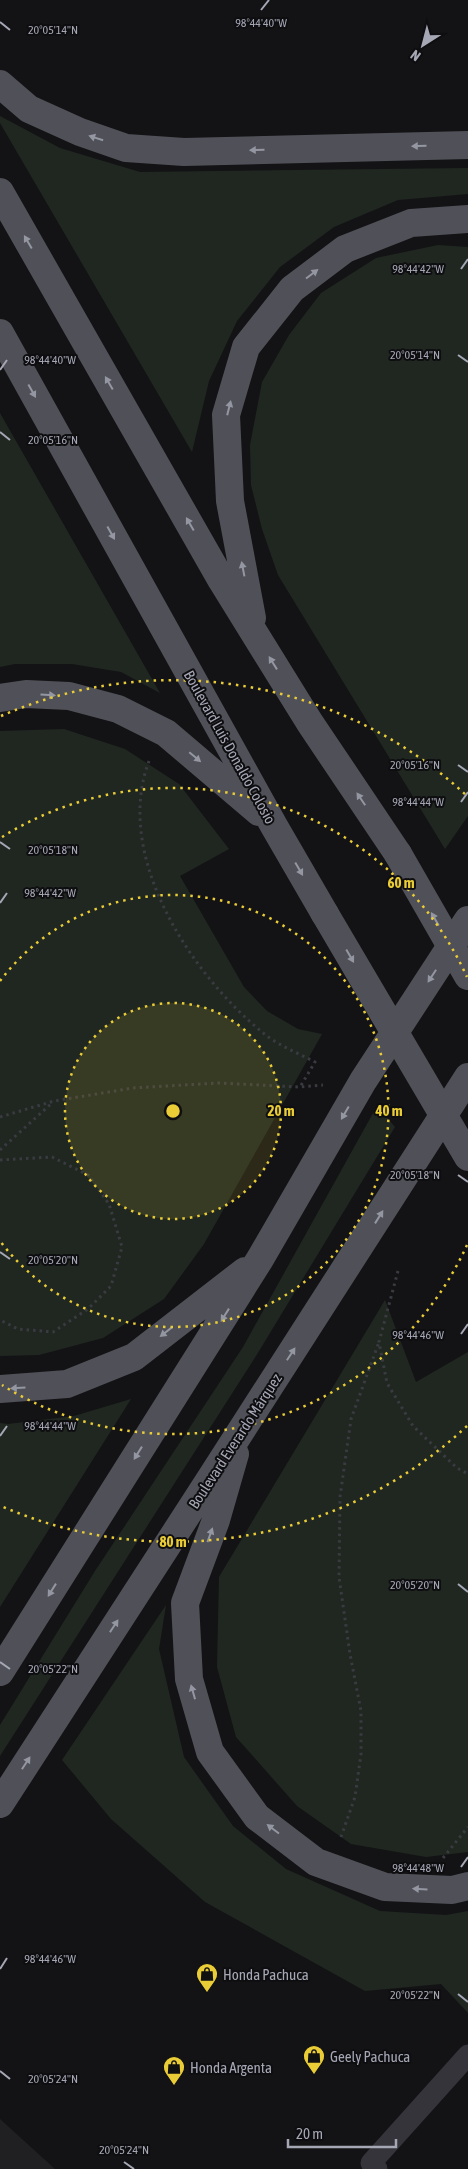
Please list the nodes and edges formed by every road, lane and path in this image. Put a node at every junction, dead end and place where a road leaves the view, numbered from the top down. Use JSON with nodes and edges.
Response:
{"nodes":[{"id":1,"x":0,"y":84,"type":"edge"},
{"id":2,"x":468,"y":145,"type":"edge"},
{"id":3,"x":0,"y":192,"type":"edge"},
{"id":4,"x":468,"y":219,"type":"edge"},
{"id":5,"x":0,"y":333,"type":"edge"},
{"id":6,"x":255,"y":634,"type":"junction"},
{"id":7,"x":0,"y":698,"type":"edge"},
{"id":8,"x":166,"y":733,"type":"junction"},
{"id":9,"x":274,"y":826,"type":"junction"},
{"id":10,"x":468,"y":920,"type":"edge"},
{"id":11,"x":468,"y":976,"type":"edge"},
{"id":12,"x":468,"y":1077,"type":"edge"},
{"id":13,"x":363,"y":1081,"type":"junction"},
{"id":14,"x":300,"y":1087,"type":"junction"},
{"id":15,"x":54,"y":1101,"type":"junction"},
{"id":16,"x":0,"y":1117,"type":"edge"},
{"id":17,"x":0,"y":1150,"type":"edge"},
{"id":18,"x":468,"y":1157,"type":"edge"},
{"id":19,"x":0,"y":1160,"type":"edge"},
{"id":20,"x":260,"y":1259,"type":"junction"},
{"id":21,"x":398,"y":1271,"type":"dead end"},
{"id":22,"x":0,"y":1320,"type":"edge"},
{"id":23,"x":379,"y":1342,"type":"junction"},
{"id":24,"x":0,"y":1389,"type":"edge"},
{"id":25,"x":245,"y":1424,"type":"junction"},
{"id":26,"x":468,"y":1474,"type":"edge"},
{"id":27,"x":0,"y":1672,"type":"edge"},
{"id":28,"x":0,"y":1804,"type":"edge"},
{"id":29,"x":468,"y":1827,"type":"edge"},
{"id":30,"x":339,"y":1845,"type":"dead end"},
{"id":31,"x":440,"y":1865,"type":"dead end"},
{"id":32,"x":468,"y":1886,"type":"edge"},
{"id":33,"x":468,"y":2055,"type":"edge"},
{"id":34,"x":377,"y":2169,"type":"edge"}],
"edges":[{"from":2,"to":1,"type":"main road","one_way":true},
{"from":6,"to":3,"type":"main road","one_way":true},
{"from":6,"to":4,"type":"main road","one_way":true},
{"from":5,"to":9,"type":"main road","name":"Boulevard Luis Donaldo Colosio","one_way":true},
{"from":11,"to":6,"type":"main road","one_way":true,"bridge":true},
{"from":7,"to":8,"type":"main road","one_way":true},
{"from":8,"to":9,"type":"main road","one_way":true},
{"from":8,"to":14,"type":"path"},
{"from":9,"to":18,"type":"main road","name":"Boulevard Luis Donaldo Colosio","one_way":true,"bridge":true},
{"from":10,"to":13,"type":"main road","one_way":true},
{"from":25,"to":12,"type":"main road","name":"Boulevard Everardo Márquez","one_way":true},
{"from":13,"to":14,"type":"path"},
{"from":13,"to":20,"type":"main road","one_way":true},
{"from":14,"to":15,"type":"path"},
{"from":15,"to":16,"type":"path"},
{"from":15,"to":17,"type":"path"},
{"from":19,"to":22,"type":"path"},
{"from":20,"to":24,"type":"main road","one_way":true},
{"from":20,"to":27,"type":"main road","one_way":true},
{"from":21,"to":23,"type":"path"},
{"from":23,"to":26,"type":"path"},
{"from":23,"to":30,"type":"path"},
{"from":28,"to":25,"type":"main road","name":"Boulevard Everardo Márquez","one_way":true},
{"from":32,"to":25,"type":"main road","one_way":true},
{"from":29,"to":31,"type":"path"},
{"from":33,"to":34,"type":"lane"}]}
